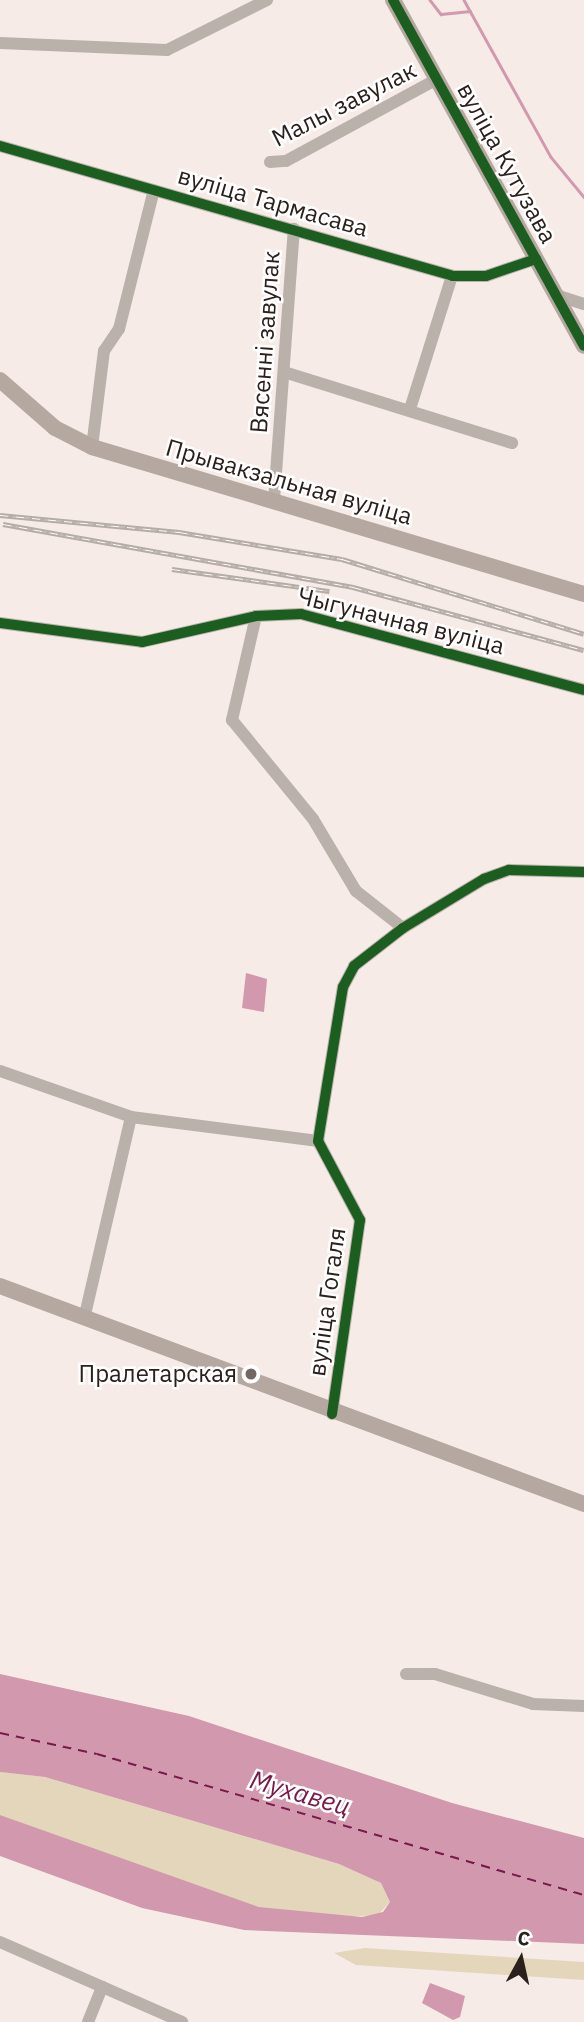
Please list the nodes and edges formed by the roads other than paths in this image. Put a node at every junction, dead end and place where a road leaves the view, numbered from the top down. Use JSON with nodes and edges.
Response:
{"nodes":[{"id":1,"x":267,"y":0,"type":"edge"},
{"id":2,"x":393,"y":0,"type":"edge"},
{"id":3,"x":0,"y":43,"type":"edge"},
{"id":4,"x":437,"y":79,"type":"junction"},
{"id":5,"x":0,"y":146,"type":"edge"},
{"id":6,"x":270,"y":162,"type":"dead end"},
{"id":7,"x":154,"y":190,"type":"junction"},
{"id":8,"x":294,"y":229,"type":"junction"},
{"id":9,"x":536,"y":259,"type":"junction"},
{"id":10,"x":452,"y":276,"type":"junction"},
{"id":11,"x":556,"y":295,"type":"junction"},
{"id":12,"x":584,"y":304,"type":"edge"},
{"id":13,"x":584,"y":345,"type":"edge"},
{"id":14,"x":284,"y":372,"type":"junction"},
{"id":15,"x":0,"y":380,"type":"edge"},
{"id":16,"x":410,"y":410,"type":"junction"},
{"id":17,"x":512,"y":443,"type":"dead end"},
{"id":18,"x":92,"y":447,"type":"junction"},
{"id":19,"x":274,"y":500,"type":"junction"},
{"id":20,"x":584,"y":594,"type":"edge"},
{"id":21,"x":256,"y":616,"type":"junction"},
{"id":22,"x":0,"y":623,"type":"edge"},
{"id":23,"x":584,"y":690,"type":"edge"},
{"id":24,"x":584,"y":872,"type":"edge"},
{"id":25,"x":403,"y":928,"type":"junction"},
{"id":26,"x":0,"y":1071,"type":"edge"},
{"id":27,"x":131,"y":1117,"type":"junction"},
{"id":28,"x":318,"y":1141,"type":"junction"},
{"id":29,"x":0,"y":1286,"type":"edge"},
{"id":30,"x":85,"y":1319,"type":"junction"},
{"id":31,"x":332,"y":1413,"type":"junction"},
{"id":32,"x":584,"y":1504,"type":"edge"},
{"id":33,"x":406,"y":1674,"type":"dead end"},
{"id":34,"x":584,"y":1706,"type":"edge"},
{"id":35,"x":0,"y":1942,"type":"edge"},
{"id":36,"x":102,"y":1987,"type":"junction"},
{"id":37,"x":88,"y":2022,"type":"edge"},
{"id":38,"x":181,"y":2022,"type":"edge"}],
"edges":[{"from":1,"to":3,"type":"street"},
{"from":2,"to":4,"type":"main road","name":"вуліца Кутузава"},
{"from":4,"to":6,"type":"street","name":"Малы завулак"},
{"from":4,"to":9,"type":"main road","name":"вуліца Кутузава"},
{"from":5,"to":7,"type":"street","name":"вуліца Тармасава"},
{"from":7,"to":8,"type":"street","name":"вуліца Тармасава"},
{"from":7,"to":18,"type":"street"},
{"from":8,"to":10,"type":"street","name":"вуліца Тармасава"},
{"from":8,"to":14,"type":"street","name":"Вясенні завулак"},
{"from":9,"to":10,"type":"street","name":"вуліца Тармасава"},
{"from":9,"to":11,"type":"main road","name":"вуліца Кутузава"},
{"from":10,"to":16,"type":"street"},
{"from":11,"to":12,"type":"street"},
{"from":11,"to":13,"type":"main road","name":"вуліца Кутузава"},
{"from":14,"to":16,"type":"street"},
{"from":14,"to":19,"type":"street","name":"Вясенні завулак"},
{"from":15,"to":18,"type":"main road","name":"Прывакзальная вуліца"},
{"from":16,"to":17,"type":"street"},
{"from":18,"to":19,"type":"main road","name":"Прывакзальная вуліца"},
{"from":19,"to":20,"type":"main road","name":"Прывакзальная вуліца"},
{"from":21,"to":22,"type":"street","name":"Чыгуначная вуліца"},
{"from":21,"to":23,"type":"street","name":"Чыгуначная вуліца"},
{"from":21,"to":25,"type":"street"},
{"from":24,"to":25,"type":"street"},
{"from":25,"to":28,"type":"street"},
{"from":26,"to":27,"type":"street"},
{"from":27,"to":28,"type":"street"},
{"from":27,"to":30,"type":"street"},
{"from":28,"to":31,"type":"street","name":"вуліца Гогаля"},
{"from":29,"to":30,"type":"main road"},
{"from":30,"to":31,"type":"main road"},
{"from":31,"to":32,"type":"main road"},
{"from":33,"to":34,"type":"street"},
{"from":35,"to":36,"type":"street"},
{"from":36,"to":37,"type":"street"},
{"from":36,"to":38,"type":"street"}]}
